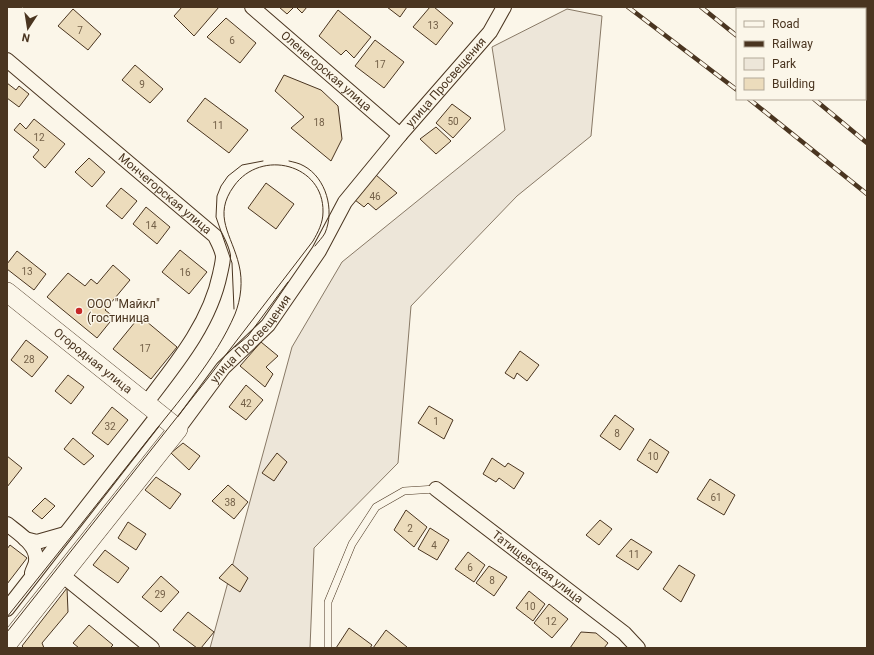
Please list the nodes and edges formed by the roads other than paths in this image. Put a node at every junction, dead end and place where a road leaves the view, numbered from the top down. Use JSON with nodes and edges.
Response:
{"nodes":[{"id":1,"x":252,"y":7,"type":"edge"},
{"id":2,"x":504,"y":7,"type":"edge"},
{"id":3,"x":7,"y":60,"type":"edge"},
{"id":4,"x":400,"y":135,"type":"junction"},
{"id":5,"x":7,"y":292,"type":"edge"},
{"id":6,"x":153,"y":409,"type":"junction"},
{"id":7,"x":178,"y":429,"type":"junction"},
{"id":8,"x":436,"y":489,"type":"joint"},
{"id":9,"x":7,"y":524,"type":"edge"},
{"id":10,"x":67,"y":533,"type":"junction"},
{"id":11,"x":26,"y":539,"type":"junction"},
{"id":12,"x":62,"y":575,"type":"junction"},
{"id":13,"x":31,"y":578,"type":"junction"},
{"id":14,"x":7,"y":608,"type":"edge"},
{"id":15,"x":7,"y":644,"type":"edge"},
{"id":16,"x":152,"y":648,"type":"edge"},
{"id":17,"x":328,"y":648,"type":"edge"},
{"id":18,"x":638,"y":648,"type":"edge"}],
"edges":[{"from":1,"to":4,"type":"street","name":"Оленегорская улица"},
{"from":2,"to":4,"type":"street","name":"улица Просвещения"},
{"from":3,"to":6,"type":"street","name":"Мончегорская улица"},
{"from":4,"to":7,"type":"street","name":"улица Просвещения"},
{"from":5,"to":6,"type":"street","name":"Огородная улица"},
{"from":6,"to":7,"type":"street","name":"Огородная улица"},
{"from":6,"to":10,"type":"street"},
{"from":7,"to":12,"type":"street","name":"улица Просвещения"},
{"from":8,"to":17,"type":"lane"},
{"from":8,"to":18,"type":"street","name":"Татищевская улица"},
{"from":9,"to":11,"type":"street"},
{"from":10,"to":11,"type":"street"},
{"from":10,"to":13,"type":"street"},
{"from":11,"to":13,"type":"street"},
{"from":12,"to":15,"type":"street","name":"улица Просвещения"},
{"from":12,"to":16,"type":"street"},
{"from":13,"to":14,"type":"street"}]}
